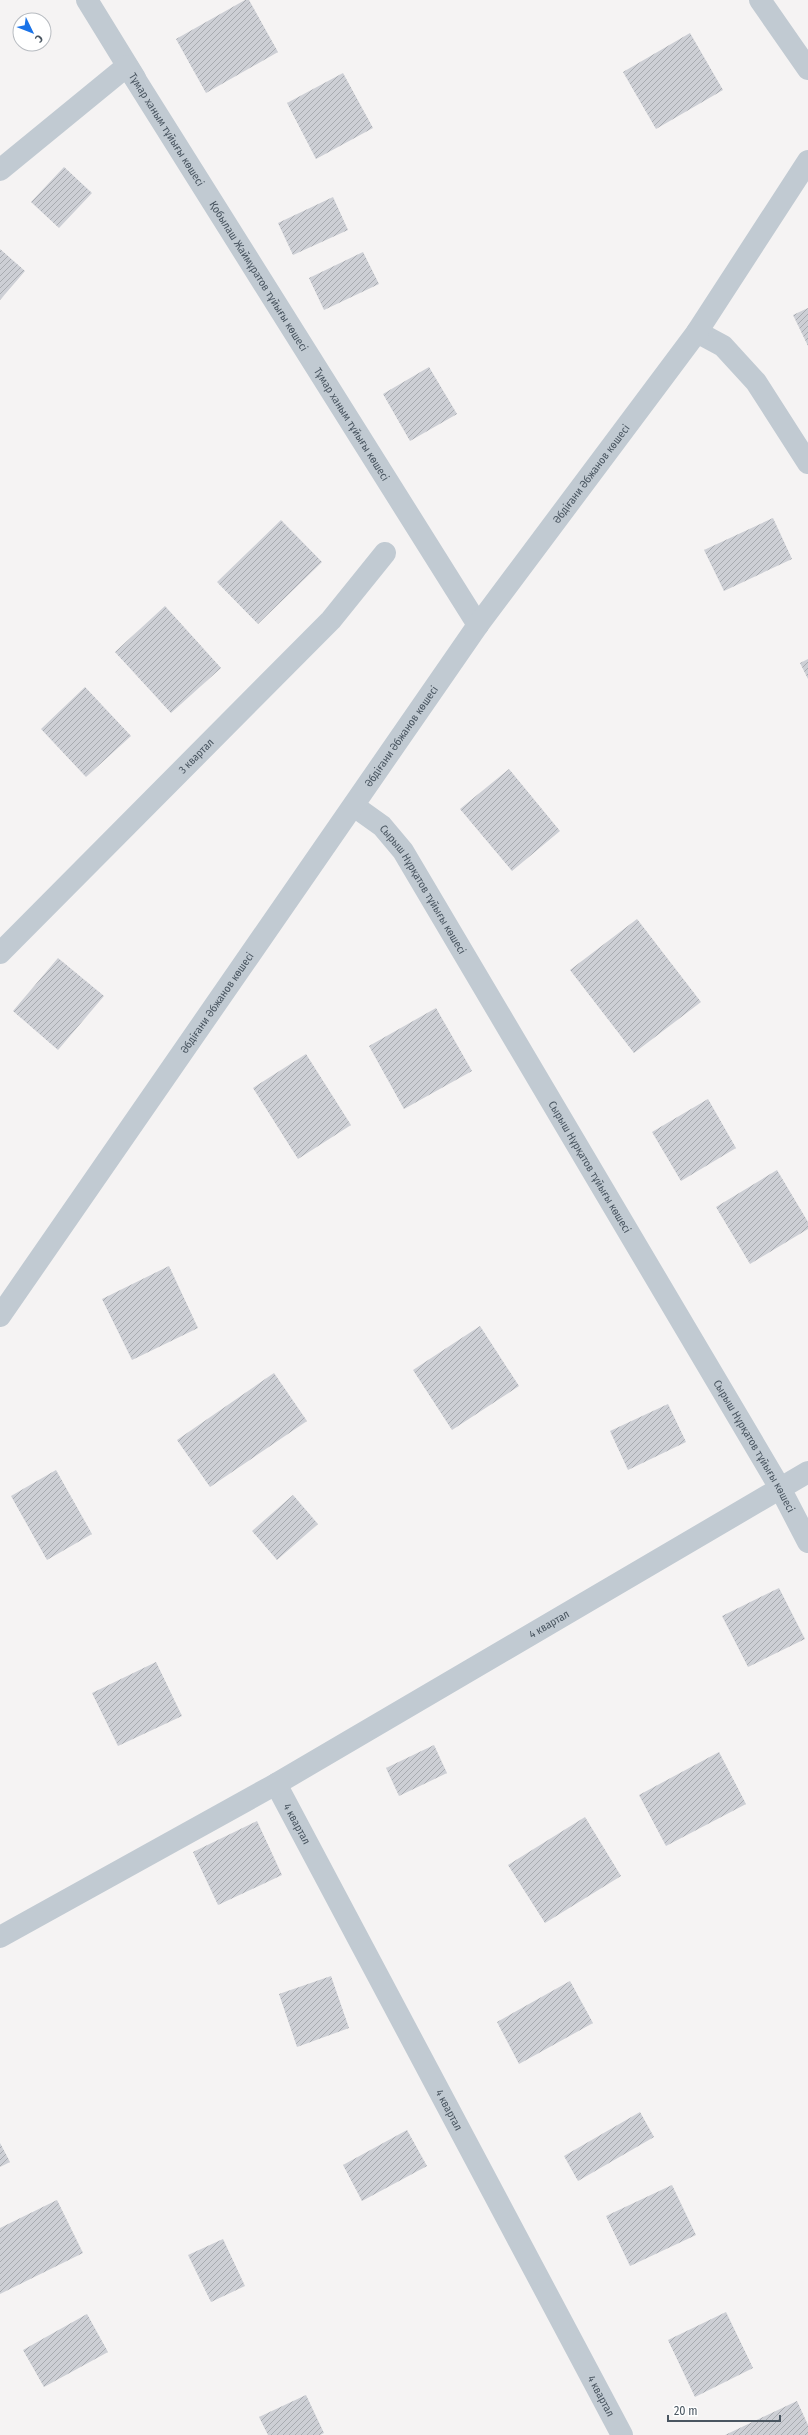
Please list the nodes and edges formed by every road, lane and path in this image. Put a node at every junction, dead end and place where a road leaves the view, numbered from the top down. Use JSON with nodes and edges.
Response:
{"nodes":[{"id":1,"x":87,"y":0,"type":"edge"},
{"id":2,"x":760,"y":0,"type":"edge"},
{"id":3,"x":808,"y":69,"type":"edge"},
{"id":4,"x":808,"y":161,"type":"edge"},
{"id":5,"x":0,"y":170,"type":"edge"},
{"id":6,"x":697,"y":332,"type":"junction"},
{"id":7,"x":808,"y":463,"type":"edge"},
{"id":8,"x":385,"y":553,"type":"dead end"},
{"id":9,"x":476,"y":621,"type":"junction"},
{"id":10,"x":354,"y":806,"type":"junction"},
{"id":11,"x":0,"y":953,"type":"edge"},
{"id":12,"x":0,"y":1316,"type":"edge"},
{"id":13,"x":808,"y":1472,"type":"edge"},
{"id":14,"x":780,"y":1488,"type":"junction"},
{"id":15,"x":808,"y":1542,"type":"edge"},
{"id":16,"x":276,"y":1784,"type":"junction"},
{"id":17,"x":0,"y":1937,"type":"edge"},
{"id":18,"x":622,"y":2435,"type":"edge"}],
"edges":[{"from":1,"to":9,"type":"street","name":"Тұмар ханым тұйығы көшесі"},
{"from":2,"to":3,"type":"street"},
{"from":4,"to":6,"type":"street","name":"Әбдіғани Әбжанов көшесі"},
{"from":5,"to":9,"type":"street","name":"Қобылаш Жаймұратов тұйығы көшесі"},
{"from":6,"to":7,"type":"street"},
{"from":6,"to":9,"type":"street","name":"Әбдіғани Әбжанов көшесі"},
{"from":8,"to":11,"type":"street","name":"3 квартал"},
{"from":9,"to":10,"type":"street","name":"Әбдіғани Әбжанов көшесі"},
{"from":10,"to":12,"type":"street","name":"Әбдіғани Әбжанов көшесі"},
{"from":10,"to":14,"type":"street","name":"Сырыш Нұрқатов тұйығы көшесі"},
{"from":13,"to":14,"type":"street","name":"4 квартал"},
{"from":14,"to":15,"type":"street","name":"Сырыш Нұрқатов тұйығы көшесі"},
{"from":14,"to":16,"type":"street","name":"4 квартал"},
{"from":16,"to":17,"type":"street","name":"4 квартал"},
{"from":16,"to":18,"type":"street","name":"4 квартал"}]}
